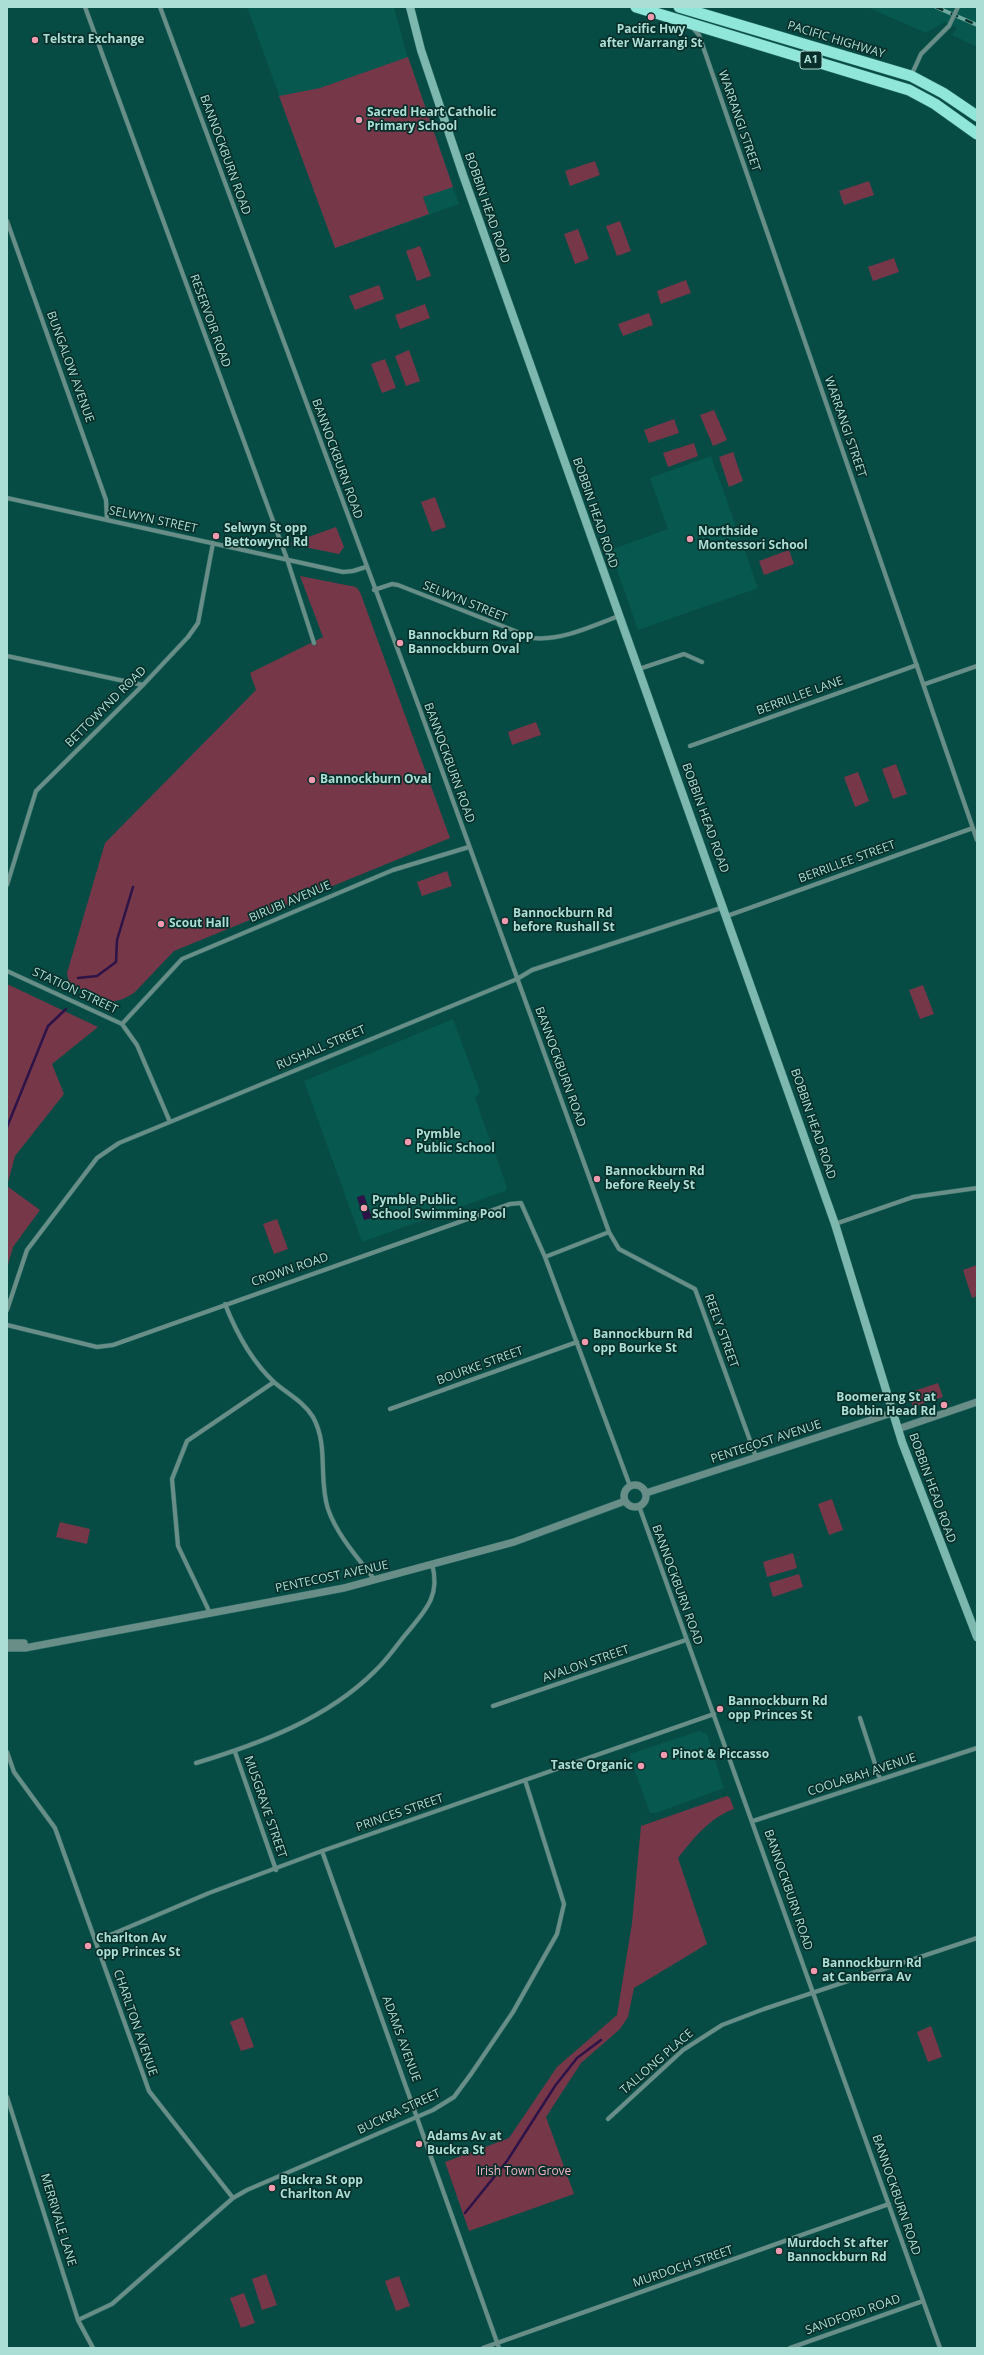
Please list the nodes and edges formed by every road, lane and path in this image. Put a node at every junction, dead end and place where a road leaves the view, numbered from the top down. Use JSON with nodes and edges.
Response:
{"nodes":[{"id":1,"x":85,"y":7,"type":"edge"},
{"id":2,"x":160,"y":7,"type":"edge"},
{"id":3,"x":410,"y":7,"type":"edge"},
{"id":4,"x":636,"y":7,"type":"edge"},
{"id":5,"x":679,"y":7,"type":"edge"},
{"id":6,"x":958,"y":7,"type":"edge"},
{"id":7,"x":689,"y":23,"type":"junction"},
{"id":8,"x":911,"y":76,"type":"junction"},
{"id":9,"x":977,"y":116,"type":"edge"},
{"id":10,"x":977,"y":134,"type":"edge"},
{"id":11,"x":7,"y":221,"type":"edge"},
{"id":12,"x":7,"y":498,"type":"edge"},
{"id":13,"x":107,"y":520,"type":"junction"},
{"id":14,"x":213,"y":543,"type":"junction"},
{"id":15,"x":287,"y":559,"type":"junction"},
{"id":16,"x":366,"y":567,"type":"junction"},
{"id":17,"x":374,"y":590,"type":"junction"},
{"id":18,"x":619,"y":616,"type":"junction"},
{"id":19,"x":314,"y":642,"type":"dead end"},
{"id":20,"x":7,"y":656,"type":"edge"},
{"id":21,"x":702,"y":662,"type":"dead end"},
{"id":22,"x":917,"y":665,"type":"junction"},
{"id":23,"x":977,"y":666,"type":"edge"},
{"id":24,"x":639,"y":669,"type":"junction"},
{"id":25,"x":924,"y":684,"type":"junction"},
{"id":26,"x":143,"y":685,"type":"junction"},
{"id":27,"x":690,"y":746,"type":"dead end"},
{"id":28,"x":973,"y":828,"type":"junction"},
{"id":29,"x":977,"y":840,"type":"edge"},
{"id":30,"x":469,"y":847,"type":"junction"},
{"id":31,"x":7,"y":885,"type":"edge"},
{"id":32,"x":724,"y":907,"type":"junction"},
{"id":33,"x":727,"y":916,"type":"junction"},
{"id":34,"x":7,"y":971,"type":"edge"},
{"id":35,"x":517,"y":979,"type":"junction"},
{"id":36,"x":122,"y":1024,"type":"junction"},
{"id":37,"x":170,"y":1122,"type":"junction"},
{"id":38,"x":977,"y":1188,"type":"edge"},
{"id":39,"x":835,"y":1224,"type":"junction"},
{"id":40,"x":609,"y":1232,"type":"junction"},
{"id":41,"x":545,"y":1257,"type":"junction"},
{"id":42,"x":226,"y":1304,"type":"junction"},
{"id":43,"x":7,"y":1310,"type":"edge"},
{"id":44,"x":7,"y":1326,"type":"edge"},
{"id":45,"x":577,"y":1342,"type":"junction"},
{"id":46,"x":274,"y":1382,"type":"junction"},
{"id":47,"x":977,"y":1402,"type":"edge"},
{"id":48,"x":390,"y":1408,"type":"dead end"},
{"id":49,"x":892,"y":1413,"type":"junction"},
{"id":50,"x":898,"y":1429,"type":"junction"},
{"id":51,"x":756,"y":1457,"type":"junction"},
{"id":52,"x":630,"y":1486,"type":"junction"},
{"id":53,"x":646,"y":1493,"type":"junction"},
{"id":54,"x":625,"y":1501,"type":"junction"},
{"id":55,"x":639,"y":1506,"type":"junction"},
{"id":56,"x":432,"y":1564,"type":"junction"},
{"id":57,"x":375,"y":1580,"type":"junction"},
{"id":58,"x":210,"y":1613,"type":"junction"},
{"id":59,"x":977,"y":1637,"type":"edge"},
{"id":60,"x":686,"y":1640,"type":"junction"},
{"id":61,"x":7,"y":1643,"type":"edge"},
{"id":62,"x":36,"y":1644,"type":"junction"},
{"id":63,"x":7,"y":1648,"type":"edge"},
{"id":64,"x":493,"y":1706,"type":"dead end"},
{"id":65,"x":714,"y":1714,"type":"junction"},
{"id":66,"x":860,"y":1718,"type":"dead end"},
{"id":67,"x":977,"y":1748,"type":"edge"},
{"id":68,"x":7,"y":1752,"type":"edge"},
{"id":69,"x":235,"y":1752,"type":"junction"},
{"id":70,"x":196,"y":1763,"type":"dead end"},
{"id":71,"x":525,"y":1780,"type":"junction"},
{"id":72,"x":880,"y":1780,"type":"junction"},
{"id":73,"x":753,"y":1821,"type":"junction"},
{"id":74,"x":322,"y":1851,"type":"junction"},
{"id":75,"x":276,"y":1870,"type":"junction"},
{"id":76,"x":977,"y":1938,"type":"edge"},
{"id":77,"x":96,"y":1941,"type":"junction"},
{"id":78,"x":814,"y":1992,"type":"junction"},
{"id":79,"x":7,"y":2097,"type":"edge"},
{"id":80,"x":418,"y":2117,"type":"junction"},
{"id":81,"x":608,"y":2119,"type":"dead end"},
{"id":82,"x":233,"y":2198,"type":"junction"},
{"id":83,"x":890,"y":2204,"type":"junction"},
{"id":84,"x":923,"y":2301,"type":"junction"},
{"id":85,"x":78,"y":2320,"type":"junction"},
{"id":86,"x":498,"y":2343,"type":"junction"},
{"id":87,"x":93,"y":2348,"type":"edge"},
{"id":88,"x":483,"y":2348,"type":"edge"},
{"id":89,"x":499,"y":2348,"type":"edge"},
{"id":90,"x":790,"y":2348,"type":"edge"},
{"id":91,"x":940,"y":2348,"type":"edge"}],
"edges":[{"from":1,"to":15,"type":"street","name":"RESERVOIR ROAD"},
{"from":2,"to":16,"type":"street","name":"BANNOCKBURN ROAD"},
{"from":3,"to":18,"type":"main road","name":"BOBBIN HEAD ROAD"},
{"from":4,"to":7,"type":"highway","name":"PACIFIC HIGHWAY","number":"A1"},
{"from":5,"to":8,"type":"highway","name":"PACIFIC HIGHWAY","number":"A1"},
{"from":6,"to":8,"type":"street","bridge":true},
{"from":7,"to":10,"type":"highway","name":"PACIFIC HIGHWAY","number":"A1"},
{"from":7,"to":22,"type":"street","name":"WARRANGI STREET"},
{"from":8,"to":9,"type":"highway","name":"PACIFIC HIGHWAY","number":"A1"},
{"from":11,"to":13,"type":"street","name":"BUNGALOW AVENUE"},
{"from":12,"to":13,"type":"street","name":"SELWYN STREET"},
{"from":13,"to":14,"type":"street","name":"SELWYN STREET"},
{"from":14,"to":15,"type":"street","name":"SELWYN STREET"},
{"from":14,"to":26,"type":"street","name":"BETTOWYND ROAD"},
{"from":15,"to":16,"type":"street","name":"SELWYN STREET"},
{"from":15,"to":19,"type":"street","name":"RESERVOIR ROAD"},
{"from":16,"to":17,"type":"street","name":"BANNOCKBURN ROAD"},
{"from":17,"to":18,"type":"street","name":"SELWYN STREET"},
{"from":17,"to":30,"type":"street","name":"BANNOCKBURN ROAD"},
{"from":18,"to":24,"type":"main road","name":"BOBBIN HEAD ROAD"},
{"from":20,"to":26,"type":"street"},
{"from":21,"to":24,"type":"street"},
{"from":22,"to":25,"type":"street","name":"WARRANGI STREET"},
{"from":22,"to":27,"type":"street","name":"BERRILLEE LANE"},
{"from":23,"to":25,"type":"street"},
{"from":24,"to":32,"type":"main road","name":"BOBBIN HEAD ROAD"},
{"from":25,"to":28,"type":"street","name":"WARRANGI STREET"},
{"from":26,"to":31,"type":"street","name":"BETTOWYND ROAD"},
{"from":28,"to":29,"type":"street","name":"WARRANGI STREET"},
{"from":28,"to":33,"type":"street","name":"BERRILLEE STREET"},
{"from":30,"to":35,"type":"street","name":"BANNOCKBURN ROAD"},
{"from":30,"to":36,"type":"street","name":"BIRUBI AVENUE"},
{"from":32,"to":33,"type":"main road","name":"BOBBIN HEAD ROAD"},
{"from":32,"to":35,"type":"street","name":"RUSHALL STREET"},
{"from":33,"to":39,"type":"main road","name":"BOBBIN HEAD ROAD"},
{"from":34,"to":36,"type":"street","name":"STATION STREET"},
{"from":35,"to":37,"type":"street","name":"RUSHALL STREET"},
{"from":35,"to":40,"type":"street","name":"BANNOCKBURN ROAD"},
{"from":36,"to":37,"type":"street","name":"STATION STREET"},
{"from":37,"to":43,"type":"street","name":"RUSHALL STREET"},
{"from":38,"to":39,"type":"street"},
{"from":39,"to":49,"type":"main road","name":"BOBBIN HEAD ROAD"},
{"from":40,"to":41,"type":"street"},
{"from":40,"to":51,"type":"street","name":"REELY STREET"},
{"from":41,"to":42,"type":"street","name":"CROWN ROAD"},
{"from":41,"to":45,"type":"street"},
{"from":42,"to":44,"type":"street","name":"CROWN ROAD"},
{"from":42,"to":46,"type":"street"},
{"from":45,"to":48,"type":"street","name":"BOURKE STREET"},
{"from":45,"to":52,"type":"street"},
{"from":46,"to":57,"type":"street"},
{"from":46,"to":58,"type":"street"},
{"from":47,"to":50,"type":"street"},
{"from":49,"to":50,"type":"main road","name":"BOBBIN HEAD ROAD"},
{"from":49,"to":51,"type":"street","name":"PENTECOST AVENUE"},
{"from":50,"to":59,"type":"main road","name":"BOBBIN HEAD ROAD"},
{"from":51,"to":53,"type":"street","name":"PENTECOST AVENUE"},
{"from":52,"to":53,"type":"street"},
{"from":52,"to":54,"type":"street"},
{"from":53,"to":55,"type":"street"},
{"from":54,"to":55,"type":"street"},
{"from":54,"to":56,"type":"street","name":"PENTECOST AVENUE"},
{"from":55,"to":60,"type":"street","name":"BANNOCKBURN ROAD"},
{"from":56,"to":57,"type":"street","name":"PENTECOST AVENUE"},
{"from":56,"to":69,"type":"street"},
{"from":57,"to":58,"type":"street","name":"PENTECOST AVENUE"},
{"from":58,"to":62,"type":"street","name":"PENTECOST AVENUE"},
{"from":60,"to":64,"type":"street","name":"AVALON STREET"},
{"from":60,"to":65,"type":"street","name":"BANNOCKBURN ROAD"},
{"from":61,"to":62,"type":"street","name":"PENTECOST AVENUE"},
{"from":62,"to":63,"type":"street","name":"PENTECOST AVENUE"},
{"from":65,"to":71,"type":"street","name":"PRINCES STREET"},
{"from":65,"to":73,"type":"street","name":"BANNOCKBURN ROAD"},
{"from":66,"to":72,"type":"street"},
{"from":67,"to":72,"type":"street","name":"COOLABAH AVENUE"},
{"from":68,"to":77,"type":"street","name":"CHARLTON AVENUE"},
{"from":69,"to":70,"type":"street"},
{"from":69,"to":75,"type":"street","name":"MUSGRAVE STREET"},
{"from":71,"to":74,"type":"street","name":"PRINCES STREET"},
{"from":71,"to":80,"type":"street","name":"BUCKRA STREET"},
{"from":72,"to":73,"type":"street","name":"COOLABAH AVENUE"},
{"from":73,"to":78,"type":"street","name":"BANNOCKBURN ROAD"},
{"from":74,"to":75,"type":"street","name":"PRINCES STREET"},
{"from":74,"to":80,"type":"street","name":"ADAMS AVENUE"},
{"from":75,"to":77,"type":"street","name":"PRINCES STREET"},
{"from":76,"to":78,"type":"street","name":"TALLONG PLACE"},
{"from":77,"to":82,"type":"street","name":"CHARLTON AVENUE"},
{"from":78,"to":81,"type":"street","name":"TALLONG PLACE"},
{"from":78,"to":83,"type":"street","name":"BANNOCKBURN ROAD"},
{"from":79,"to":85,"type":"street","name":"MERRIVALE LANE"},
{"from":80,"to":82,"type":"street","name":"BUCKRA STREET"},
{"from":80,"to":86,"type":"street","name":"ADAMS AVENUE"},
{"from":82,"to":85,"type":"street","name":"BUCKRA STREET"},
{"from":83,"to":84,"type":"street","name":"BANNOCKBURN ROAD"},
{"from":83,"to":86,"type":"street","name":"MURDOCH STREET"},
{"from":84,"to":90,"type":"street","name":"SANDFORD ROAD"},
{"from":84,"to":91,"type":"street","name":"BANNOCKBURN ROAD"},
{"from":85,"to":87,"type":"street","name":"MERRIVALE LANE"},
{"from":86,"to":88,"type":"street","name":"MURDOCH STREET"},
{"from":86,"to":89,"type":"street","name":"ADAMS AVENUE"}]}
